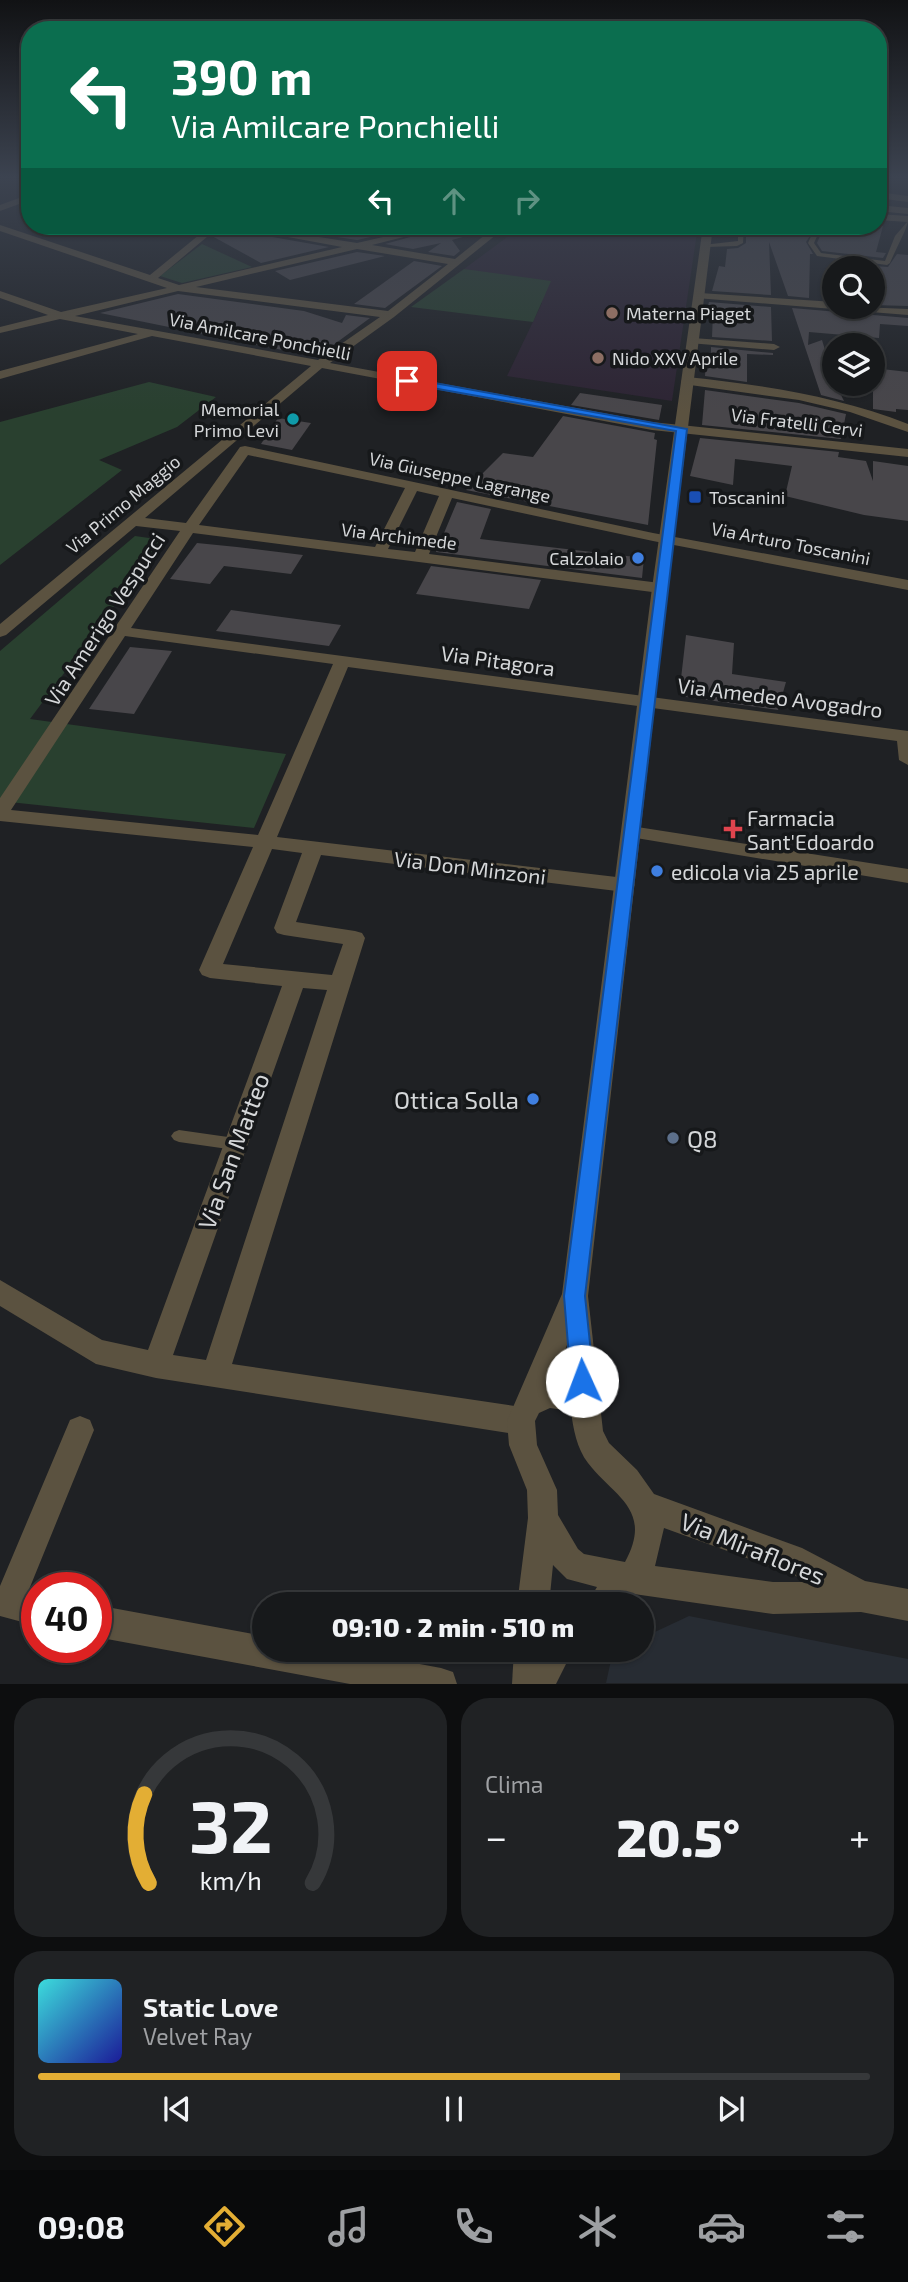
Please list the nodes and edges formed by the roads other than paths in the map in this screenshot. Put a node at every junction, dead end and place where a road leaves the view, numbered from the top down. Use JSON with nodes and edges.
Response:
{"nodes":[{"id":1,"x":82,"y":256,"type":"edge"},
{"id":2,"x":179,"y":256,"type":"edge"},
{"id":3,"x":315,"y":256,"type":"edge"},
{"id":4,"x":416,"y":256,"type":"edge"},
{"id":5,"x":464,"y":256,"type":"edge"},
{"id":6,"x":705,"y":256,"type":"edge"},
{"id":7,"x":819,"y":256,"type":"edge"},
{"id":8,"x":890,"y":256,"type":"edge"},
{"id":9,"x":456,"y":262,"type":"junction"},
{"id":10,"x":151,"y":279,"type":"junction"},
{"id":11,"x":178,"y":288,"type":"junction"},
{"id":12,"x":0,"y":294,"type":"edge"},
{"id":13,"x":700,"y":296,"type":"junction"},
{"id":14,"x":822,"y":305,"type":"edge"},
{"id":15,"x":885,"y":310,"type":"edge"},
{"id":16,"x":908,"y":312,"type":"edge"},
{"id":17,"x":390,"y":315,"type":"junction"},
{"id":18,"x":60,"y":316,"type":"junction"},
{"id":19,"x":0,"y":330,"type":"edge"},
{"id":20,"x":151,"y":334,"type":"junction"},
{"id":21,"x":693,"y":341,"type":"junction"},
{"id":22,"x":774,"y":347,"type":"dead end"},
{"id":23,"x":318,"y":366,"type":"junction"},
{"id":24,"x":0,"y":375,"type":"edge"},
{"id":25,"x":687,"y":381,"type":"junction"},
{"id":26,"x":908,"y":428,"type":"edge"},
{"id":27,"x":681,"y":429,"type":"junction"},
{"id":28,"x":245,"y":450,"type":"joint"},
{"id":29,"x":908,"y":453,"type":"edge"},
{"id":30,"x":412,"y":487,"type":"junction"},
{"id":31,"x":447,"y":494,"type":"junction"},
{"id":32,"x":133,"y":522,"type":"junction"},
{"id":33,"x":189,"y":529,"type":"junction"},
{"id":34,"x":667,"y":539,"type":"junction"},
{"id":35,"x":379,"y":553,"type":"junction"},
{"id":36,"x":420,"y":558,"type":"junction"},
{"id":37,"x":908,"y":586,"type":"edge"},
{"id":38,"x":660,"y":588,"type":"junction"},
{"id":39,"x":121,"y":631,"type":"junction"},
{"id":40,"x":0,"y":632,"type":"edge"},
{"id":41,"x":343,"y":660,"type":"junction"},
{"id":42,"x":646,"y":703,"type":"junction"},
{"id":43,"x":907,"y":736,"type":"edge"},
{"id":44,"x":908,"y":760,"type":"edge"},
{"id":45,"x":0,"y":813,"type":"edge"},
{"id":46,"x":631,"y":832,"type":"junction"},
{"id":47,"x":265,"y":842,"type":"junction"},
{"id":48,"x":314,"y":848,"type":"junction"},
{"id":49,"x":908,"y":876,"type":"edge"},
{"id":50,"x":625,"y":885,"type":"junction"},
{"id":51,"x":295,"y":979,"type":"junction"},
{"id":52,"x":340,"y":984,"type":"junction"},
{"id":53,"x":178,"y":1136,"type":"dead end"},
{"id":54,"x":235,"y":1144,"type":"junction"},
{"id":55,"x":0,"y":1292,"type":"edge"},
{"id":56,"x":575,"y":1296,"type":"junction"},
{"id":57,"x":156,"y":1365,"type":"junction"},
{"id":58,"x":215,"y":1373,"type":"junction"},
{"id":59,"x":582,"y":1399,"type":"junction"},
{"id":60,"x":525,"y":1412,"type":"junction"},
{"id":61,"x":80,"y":1430,"type":"dead end"},
{"id":62,"x":643,"y":1505,"type":"junction"},
{"id":63,"x":543,"y":1518,"type":"junction"},
{"id":64,"x":21,"y":1572,"type":"edge"},
{"id":65,"x":21,"y":1573,"type":"edge"},
{"id":66,"x":630,"y":1578,"type":"junction"},
{"id":67,"x":534,"y":1592,"type":"edge"},
{"id":68,"x":615,"y":1592,"type":"edge"},
{"id":69,"x":861,"y":1596,"type":"junction"},
{"id":70,"x":908,"y":1605,"type":"edge"},
{"id":71,"x":21,"y":1607,"type":"edge"},
{"id":72,"x":112,"y":1623,"type":"edge"},
{"id":73,"x":529,"y":1662,"type":"edge"},
{"id":74,"x":550,"y":1662,"type":"edge"},
{"id":75,"x":441,"y":1684,"type":"edge"},
{"id":76,"x":528,"y":1684,"type":"edge"},
{"id":77,"x":537,"y":1684,"type":"edge"}],
"edges":[{"from":1,"to":10,"type":"street"},
{"from":2,"to":10,"type":"street"},
{"from":3,"to":11,"type":"street"},
{"from":4,"to":9,"type":"street"},
{"from":5,"to":9,"type":"street","name":"Via Primo Maggio"},
{"from":6,"to":13,"type":"street"},
{"from":7,"to":8,"type":"lane"},
{"from":9,"to":17,"type":"street","name":"Via Primo Maggio"},
{"from":10,"to":11,"type":"street"},
{"from":11,"to":17,"type":"street"},
{"from":11,"to":18,"type":"street"},
{"from":12,"to":18,"type":"street","name":"Via Amilcare Ponchielli"},
{"from":13,"to":14,"type":"street"},
{"from":13,"to":21,"type":"street"},
{"from":15,"to":16,"type":"street"},
{"from":17,"to":23,"type":"street","name":"Via Primo Maggio"},
{"from":18,"to":19,"type":"street"},
{"from":18,"to":20,"type":"street","name":"Via Amilcare Ponchielli"},
{"from":20,"to":23,"type":"street","name":"Via Amilcare Ponchielli"},
{"from":20,"to":24,"type":"street"},
{"from":21,"to":22,"type":"street"},
{"from":21,"to":25,"type":"street"},
{"from":23,"to":27,"type":"street","name":"Via Amilcare Ponchielli"},
{"from":23,"to":32,"type":"street","name":"Via Primo Maggio"},
{"from":25,"to":26,"type":"street"},
{"from":25,"to":27,"type":"street"},
{"from":27,"to":29,"type":"street","name":"Via Fratelli Cervi"},
{"from":27,"to":34,"type":"street"},
{"from":28,"to":30,"type":"street","name":"Via Giuseppe Lagrange"},
{"from":28,"to":33,"type":"street","name":"Via Amerigo Vespucci"},
{"from":30,"to":31,"type":"street","name":"Via Giuseppe Lagrange"},
{"from":30,"to":35,"type":"street"},
{"from":31,"to":34,"type":"street","name":"Via Giuseppe Lagrange"},
{"from":31,"to":36,"type":"street"},
{"from":32,"to":33,"type":"street","name":"Via Archimede"},
{"from":32,"to":40,"type":"street","name":"Via Primo Maggio"},
{"from":33,"to":35,"type":"street","name":"Via Archimede"},
{"from":33,"to":39,"type":"street","name":"Via Amerigo Vespucci"},
{"from":34,"to":37,"type":"street","name":"Via Arturo Toscanini"},
{"from":34,"to":38,"type":"street"},
{"from":35,"to":36,"type":"street","name":"Via Archimede"},
{"from":36,"to":38,"type":"street","name":"Via Archimede"},
{"from":38,"to":42,"type":"street"},
{"from":39,"to":41,"type":"street","name":"Via Pitagora"},
{"from":39,"to":45,"type":"street","name":"Via Amerigo Vespucci"},
{"from":41,"to":42,"type":"street","name":"Via Pitagora"},
{"from":41,"to":47,"type":"street"},
{"from":42,"to":43,"type":"street","name":"Via Amedeo Avogadro"},
{"from":42,"to":46,"type":"street"},
{"from":43,"to":44,"type":"street"},
{"from":45,"to":47,"type":"street","name":"Via Don Minzoni"},
{"from":46,"to":49,"type":"street"},
{"from":46,"to":50,"type":"street"},
{"from":47,"to":48,"type":"street","name":"Via Don Minzoni"},
{"from":47,"to":51,"type":"street"},
{"from":48,"to":50,"type":"street","name":"Via Don Minzoni"},
{"from":48,"to":52,"type":"street"},
{"from":50,"to":56,"type":"street"},
{"from":51,"to":52,"type":"street"},
{"from":51,"to":54,"type":"street","name":"Via San Matteo"},
{"from":52,"to":58,"type":"street"},
{"from":53,"to":54,"type":"lane"},
{"from":54,"to":57,"type":"street","name":"Via San Matteo"},
{"from":55,"to":57,"type":"street"},
{"from":56,"to":59,"type":"street"},
{"from":56,"to":60,"type":"street"},
{"from":57,"to":58,"type":"street"},
{"from":58,"to":60,"type":"street"},
{"from":59,"to":60,"type":"street"},
{"from":59,"to":62,"type":"street"},
{"from":60,"to":63,"type":"street"},
{"from":61,"to":64,"type":"street"},
{"from":62,"to":66,"type":"street"},
{"from":62,"to":69,"type":"street","name":"Via Miraflores"},
{"from":63,"to":66,"type":"street"},
{"from":63,"to":67,"type":"street"},
{"from":65,"to":71,"type":"street"},
{"from":66,"to":68,"type":"street"},
{"from":66,"to":69,"type":"street","name":"Via Miraflores"},
{"from":69,"to":70,"type":"street","name":"Via Miraflores"},
{"from":72,"to":75,"type":"street"},
{"from":73,"to":76,"type":"street"},
{"from":74,"to":77,"type":"street"}]}
